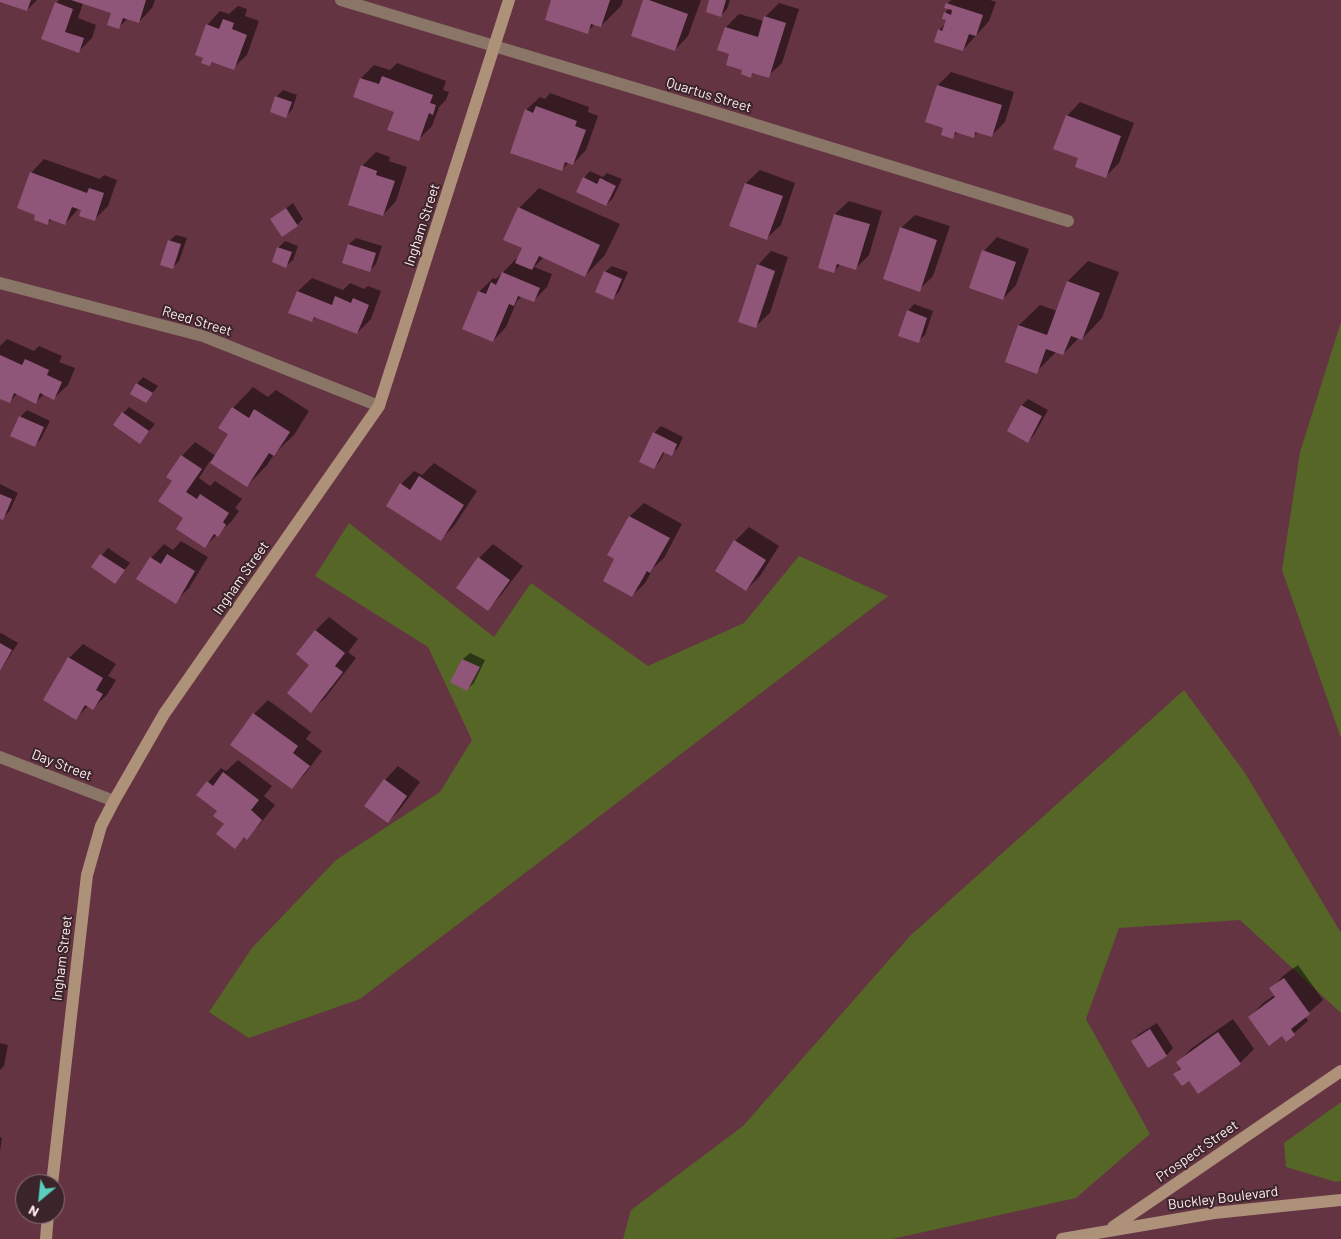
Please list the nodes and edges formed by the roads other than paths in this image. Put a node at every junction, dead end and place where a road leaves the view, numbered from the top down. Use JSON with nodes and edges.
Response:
{"nodes":[{"id":1,"x":341,"y":0,"type":"edge"},
{"id":2,"x":509,"y":0,"type":"edge"},
{"id":3,"x":495,"y":46,"type":"junction"},
{"id":4,"x":1068,"y":221,"type":"dead end"},
{"id":5,"x":0,"y":283,"type":"edge"},
{"id":6,"x":379,"y":406,"type":"junction"},
{"id":7,"x":0,"y":757,"type":"edge"},
{"id":8,"x":114,"y":801,"type":"junction"},
{"id":9,"x":1341,"y":1070,"type":"edge"},
{"id":10,"x":53,"y":1174,"type":"edge"},
{"id":11,"x":1341,"y":1200,"type":"edge"},
{"id":12,"x":47,"y":1224,"type":"edge"},
{"id":13,"x":1109,"y":1230,"type":"junction"},
{"id":14,"x":46,"y":1239,"type":"edge"},
{"id":15,"x":1062,"y":1239,"type":"edge"}],
"edges":[{"from":1,"to":3,"type":"street","name":"Quartus Street"},
{"from":2,"to":3,"type":"street","name":"Ingham Street"},
{"from":3,"to":4,"type":"street","name":"Quartus Street"},
{"from":3,"to":6,"type":"street","name":"Ingham Street"},
{"from":5,"to":6,"type":"street","name":"Reed Street"},
{"from":6,"to":8,"type":"street","name":"Ingham Street"},
{"from":7,"to":8,"type":"street","name":"Day Street"},
{"from":8,"to":10,"type":"street","name":"Ingham Street"},
{"from":9,"to":13,"type":"street","name":"Prospect Street"},
{"from":11,"to":13,"type":"street","name":"Buckley Boulevard"},
{"from":12,"to":14,"type":"street"},
{"from":13,"to":15,"type":"street","name":"Prospect Street"}]}
